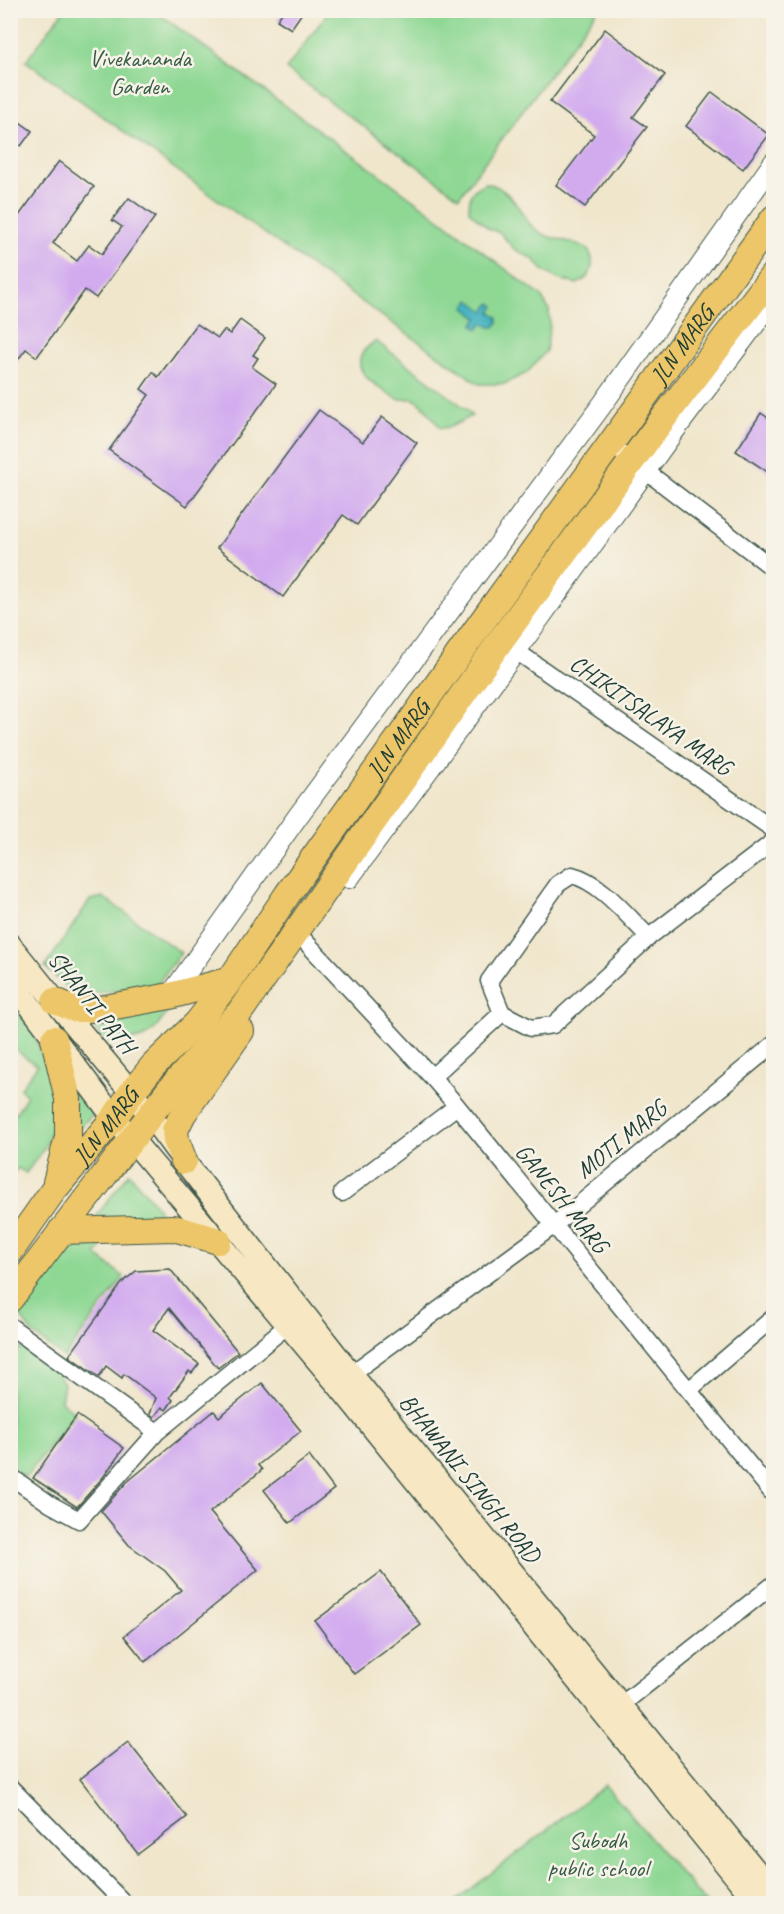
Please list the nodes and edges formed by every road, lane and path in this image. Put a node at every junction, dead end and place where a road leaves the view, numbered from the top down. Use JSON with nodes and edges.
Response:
{"nodes":[{"id":1,"x":774,"y":162,"type":"edge"},
{"id":2,"x":774,"y":218,"type":"edge"},
{"id":3,"x":774,"y":274,"type":"edge"},
{"id":4,"x":774,"y":299,"type":"edge"},
{"id":5,"x":609,"y":443,"type":"junction"},
{"id":6,"x":639,"y":465,"type":"junction"},
{"id":7,"x":774,"y":569,"type":"edge"},
{"id":8,"x":508,"y":646,"type":"junction"},
{"id":9,"x":774,"y":830,"type":"edge"},
{"id":10,"x":774,"y":842,"type":"edge"},
{"id":11,"x":302,"y":934,"type":"junction"},
{"id":12,"x":649,"y":937,"type":"junction"},
{"id":13,"x":10,"y":945,"type":"edge"},
{"id":14,"x":10,"y":980,"type":"edge"},
{"id":15,"x":230,"y":980,"type":"junction"},
{"id":16,"x":170,"y":996,"type":"junction"},
{"id":17,"x":55,"y":1001,"type":"junction"},
{"id":18,"x":502,"y":1013,"type":"junction"},
{"id":19,"x":54,"y":1039,"type":"junction"},
{"id":20,"x":774,"y":1044,"type":"edge"},
{"id":21,"x":432,"y":1077,"type":"junction"},
{"id":22,"x":132,"y":1092,"type":"junction"},
{"id":23,"x":457,"y":1106,"type":"junction"},
{"id":24,"x":150,"y":1115,"type":"junction"},
{"id":25,"x":114,"y":1118,"type":"junction"},
{"id":26,"x":132,"y":1141,"type":"junction"},
{"id":27,"x":184,"y":1161,"type":"junction"},
{"id":28,"x":54,"y":1191,"type":"junction"},
{"id":29,"x":342,"y":1193,"type":"dead end"},
{"id":30,"x":553,"y":1226,"type":"junction"},
{"id":31,"x":61,"y":1230,"type":"junction"},
{"id":32,"x":218,"y":1241,"type":"junction"},
{"id":33,"x":10,"y":1252,"type":"edge"},
{"id":34,"x":10,"y":1299,"type":"edge"},
{"id":35,"x":774,"y":1317,"type":"edge"},
{"id":36,"x":288,"y":1324,"type":"junction"},
{"id":37,"x":10,"y":1326,"type":"edge"},
{"id":38,"x":351,"y":1374,"type":"junction"},
{"id":39,"x":689,"y":1390,"type":"junction"},
{"id":40,"x":157,"y":1432,"type":"junction"},
{"id":41,"x":10,"y":1476,"type":"edge"},
{"id":42,"x":774,"y":1495,"type":"edge"},
{"id":43,"x":774,"y":1584,"type":"edge"},
{"id":44,"x":621,"y":1705,"type":"junction"},
{"id":45,"x":10,"y":1787,"type":"edge"},
{"id":46,"x":774,"y":1893,"type":"edge"},
{"id":47,"x":126,"y":1904,"type":"edge"},
{"id":48,"x":758,"y":1904,"type":"edge"}],
"edges":[{"from":1,"to":16,"type":"street"},
{"from":2,"to":5,"type":"main road","name":"JLN MARG"},
{"from":3,"to":6,"type":"main road","name":"JLN MARG"},
{"from":4,"to":6,"type":"street"},
{"from":5,"to":6,"type":"street"},
{"from":5,"to":15,"type":"main road","name":"JLN MARG"},
{"from":6,"to":7,"type":"street"},
{"from":6,"to":8,"type":"main road","name":"JLN MARG"},
{"from":8,"to":9,"type":"street","name":"CHIKITSALAYA MARG"},
{"from":8,"to":11,"type":"main road","name":"JLN MARG"},
{"from":10,"to":12,"type":"street"},
{"from":11,"to":21,"type":"street","name":"GANESH MARG"},
{"from":11,"to":24,"type":"main road","name":"JLN MARG"},
{"from":11,"to":27,"type":"main road"},
{"from":12,"to":18,"type":"street"},
{"from":12,"to":18,"type":"street"},
{"from":13,"to":17,"type":"main road","name":"SHANTI PATH"},
{"from":14,"to":19,"type":"main road","name":"BHAWANI SINGH ROAD"},
{"from":15,"to":16,"type":"main road"},
{"from":15,"to":22,"type":"main road","name":"JLN MARG"},
{"from":16,"to":17,"type":"main road"},
{"from":17,"to":22,"type":"main road","name":"SHANTI PATH"},
{"from":18,"to":21,"type":"street"},
{"from":19,"to":25,"type":"main road","name":"BHAWANI SINGH ROAD"},
{"from":19,"to":28,"type":"main road"},
{"from":20,"to":30,"type":"street","name":"MOTI MARG"},
{"from":21,"to":23,"type":"street","name":"GANESH MARG"},
{"from":22,"to":24,"type":"main road","name":"BHAWANI SINGH ROAD"},
{"from":22,"to":25,"type":"main road","name":"JLN MARG"},
{"from":23,"to":29,"type":"street"},
{"from":23,"to":30,"type":"street","name":"GANESH MARG"},
{"from":24,"to":26,"type":"main road","name":"JLN MARG"},
{"from":24,"to":27,"type":"main road","name":"BHAWANI SINGH ROAD"},
{"from":25,"to":26,"type":"main road","name":"BHAWANI SINGH ROAD"},
{"from":25,"to":28,"type":"main road","name":"JLN MARG"},
{"from":26,"to":31,"type":"main road","name":"JLN MARG"},
{"from":26,"to":32,"type":"main road","name":"BHAWANI SINGH ROAD"},
{"from":27,"to":38,"type":"main road","name":"BHAWANI SINGH ROAD"},
{"from":28,"to":33,"type":"main road","name":"JLN MARG"},
{"from":30,"to":38,"type":"street","name":"MOTI MARG"},
{"from":30,"to":39,"type":"street","name":"GANESH MARG"},
{"from":31,"to":32,"type":"main road"},
{"from":31,"to":34,"type":"main road","name":"JLN MARG"},
{"from":32,"to":36,"type":"main road","name":"BHAWANI SINGH ROAD"},
{"from":35,"to":39,"type":"street"},
{"from":36,"to":40,"type":"street"},
{"from":36,"to":48,"type":"main road","name":"BHAWANI SINGH ROAD"},
{"from":37,"to":40,"type":"street"},
{"from":38,"to":44,"type":"main road","name":"BHAWANI SINGH ROAD"},
{"from":39,"to":42,"type":"street","name":"GANESH MARG"},
{"from":40,"to":41,"type":"street"},
{"from":43,"to":44,"type":"street"},
{"from":44,"to":46,"type":"main road","name":"BHAWANI SINGH ROAD"},
{"from":45,"to":47,"type":"street"}]}
